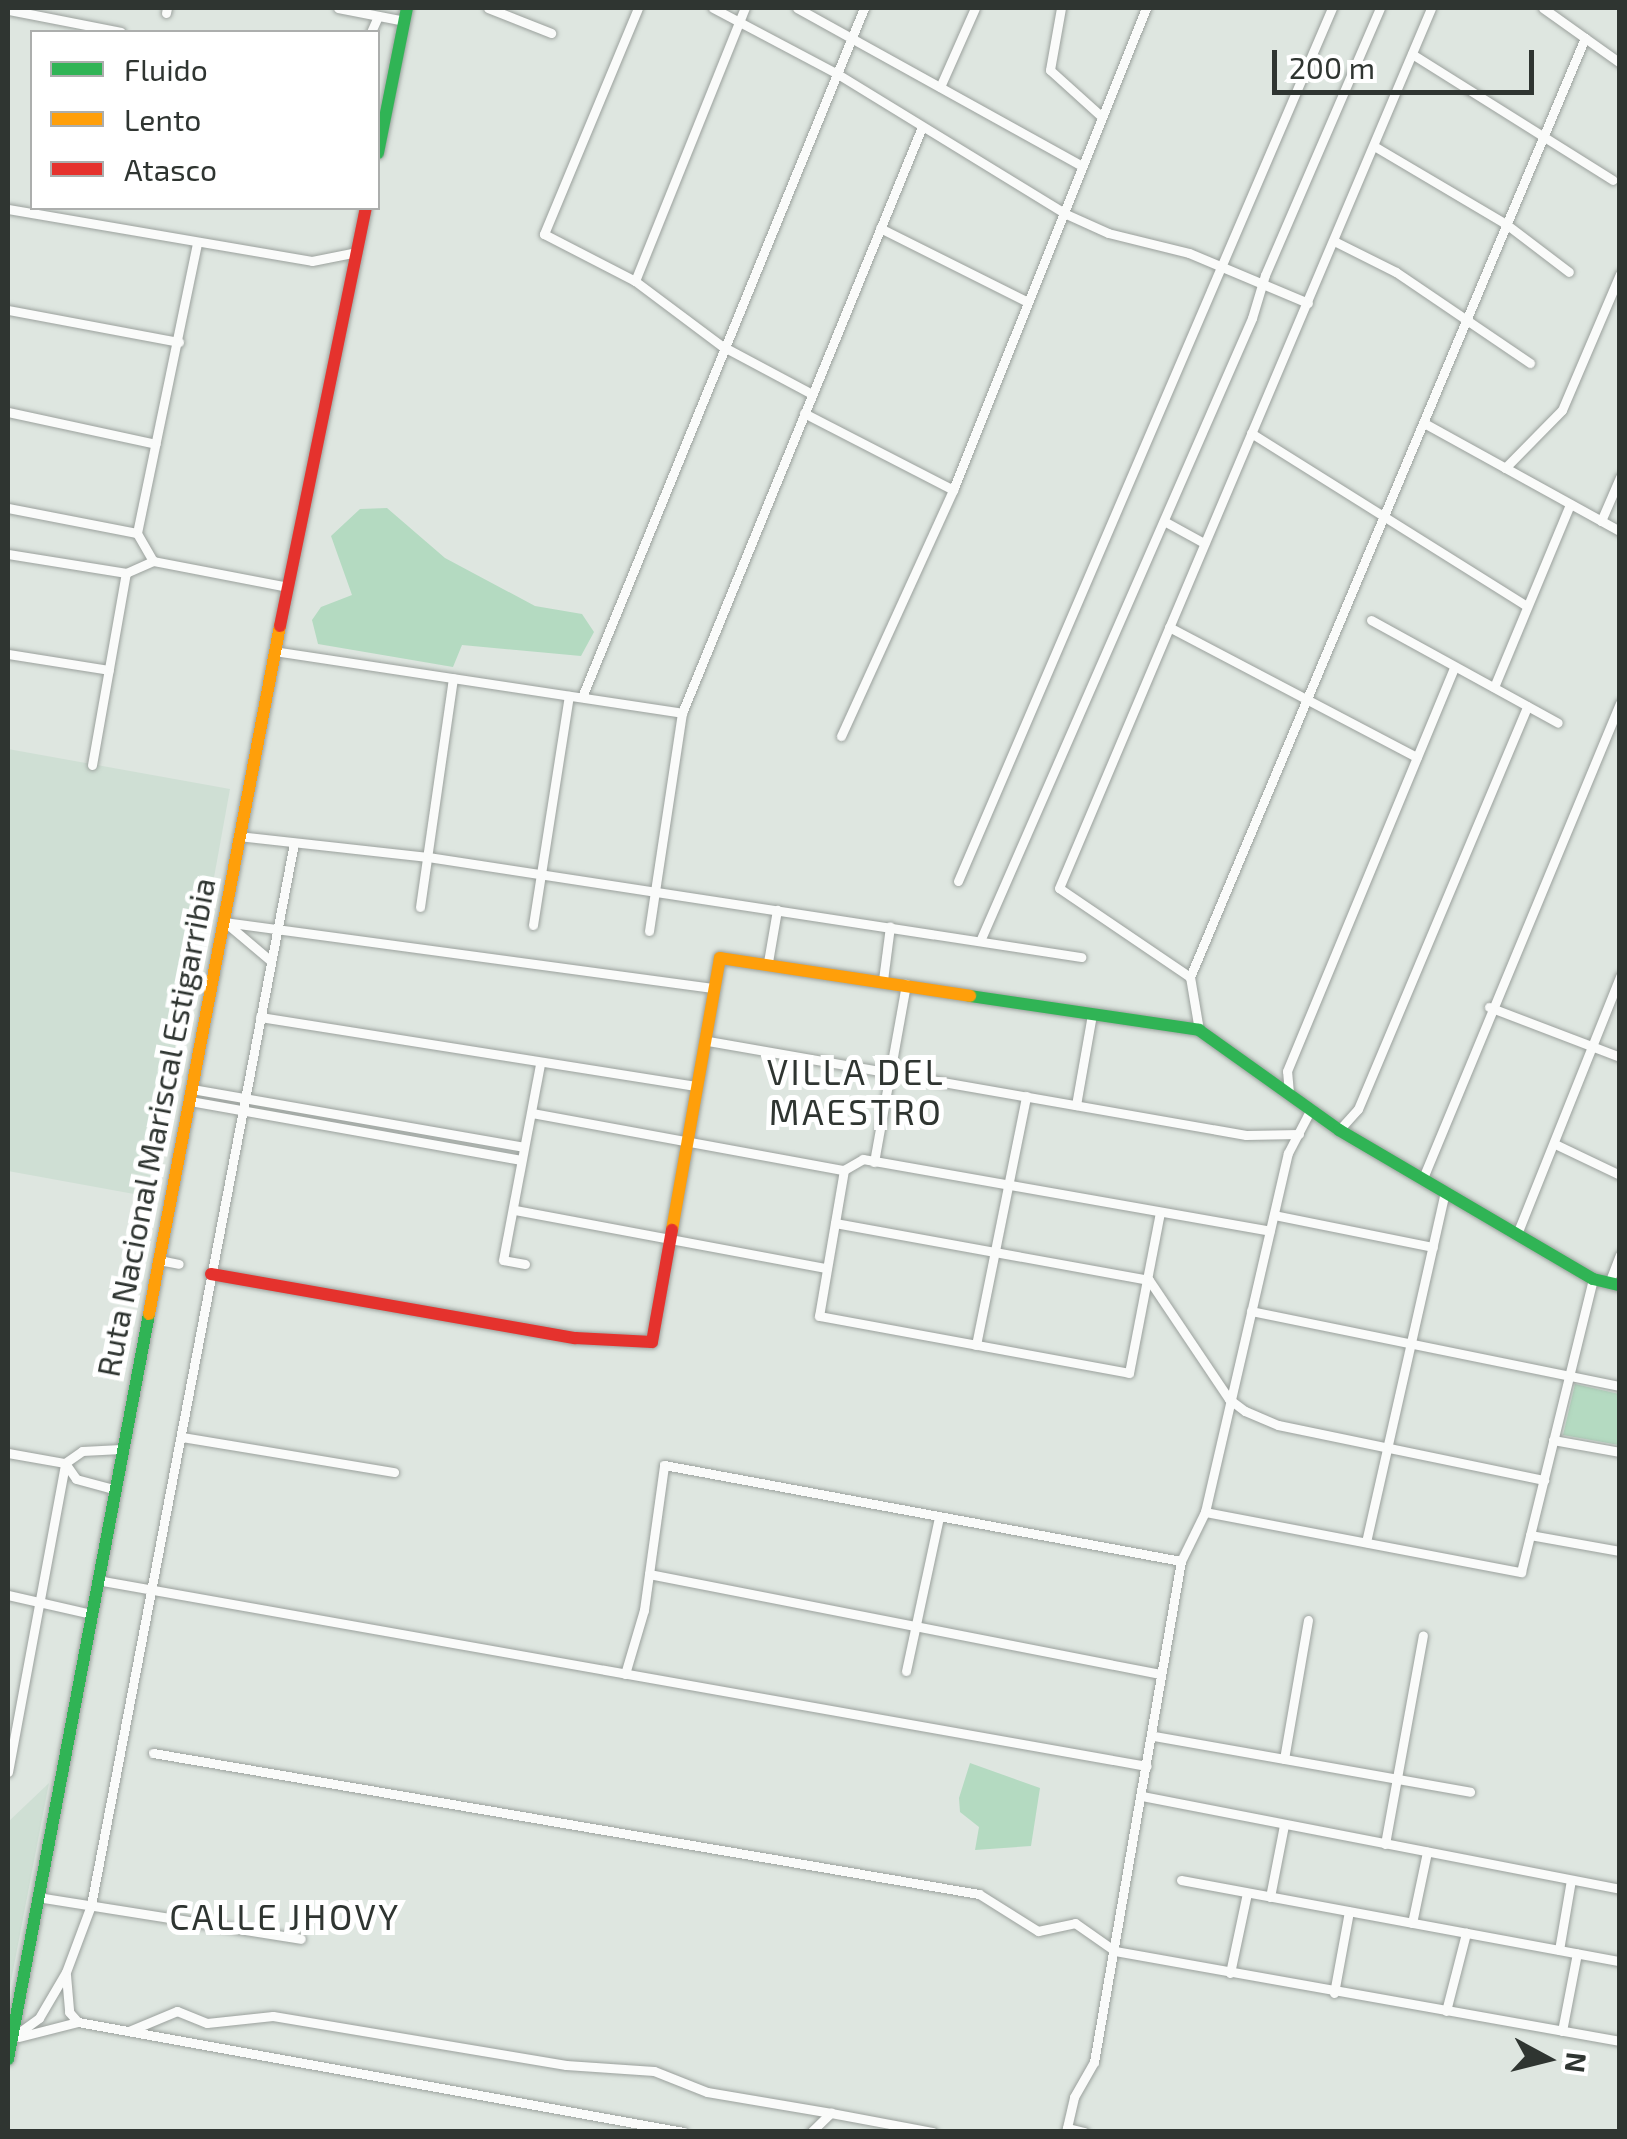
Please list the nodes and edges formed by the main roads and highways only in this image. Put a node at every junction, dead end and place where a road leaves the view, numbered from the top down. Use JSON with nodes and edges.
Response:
{"nodes":[{"id":1,"x":406,"y":14,"type":"edge"},
{"id":2,"x":380,"y":143,"type":"edge"},
{"id":3,"x":366,"y":210,"type":"edge"},
{"id":4,"x":212,"y":1274,"type":"road end"},
{"id":5,"x":1614,"y":1284,"type":"edge"},
{"id":6,"x":11,"y":2023,"type":"edge"},
{"id":7,"x":8,"y":2059,"type":"edge"}],
"edges":[{"from":1,"to":2,"type":"main road"},
{"from":3,"to":6,"type":"main road","name":"Ruta Nacional Mariscal Estigarribia"},
{"from":4,"to":5,"type":"main road"},
{"from":6,"to":7,"type":"main road","name":"Ruta Nacional Mariscal Estigarribia"}]}
